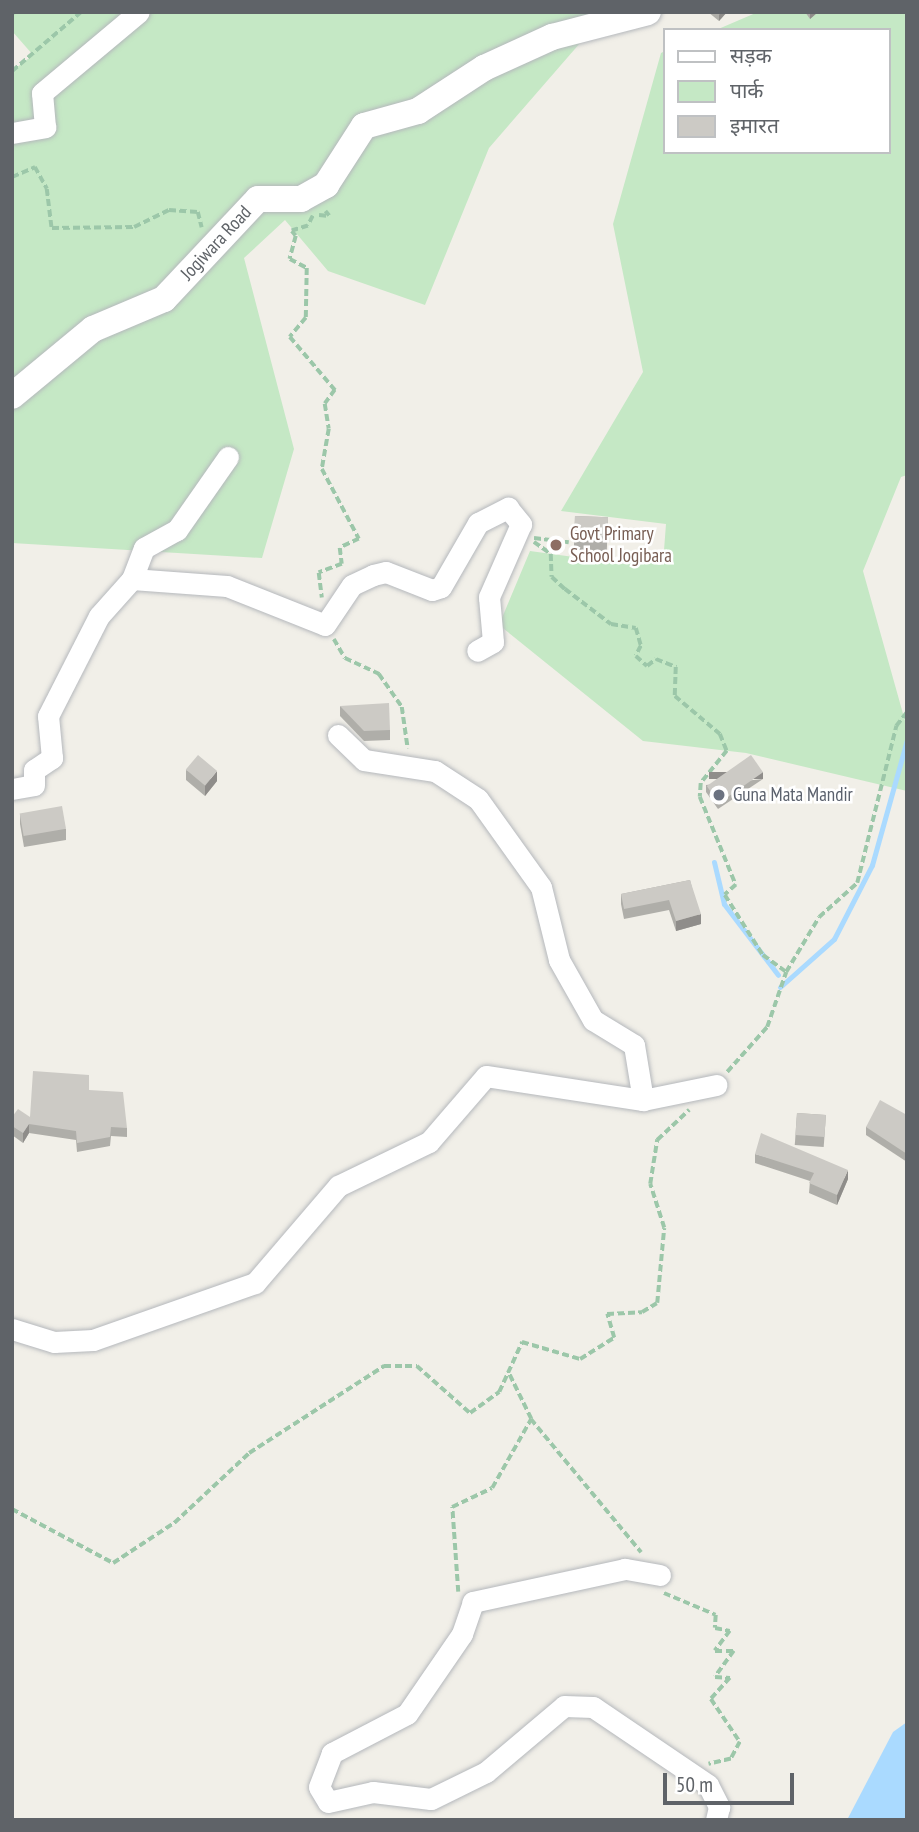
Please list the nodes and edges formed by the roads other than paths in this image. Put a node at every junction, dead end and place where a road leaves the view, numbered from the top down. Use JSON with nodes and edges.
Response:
{"nodes":[{"id":1,"x":139,"y":12,"type":"edge"},
{"id":2,"x":648,"y":12,"type":"edge"},
{"id":3,"x":12,"y":132,"type":"edge"},
{"id":4,"x":12,"y":396,"type":"edge"},
{"id":5,"x":228,"y":457,"type":"dead end"},
{"id":6,"x":132,"y":579,"type":"junction"},
{"id":7,"x":477,"y":651,"type":"dead end"},
{"id":8,"x":338,"y":735,"type":"dead end"},
{"id":9,"x":12,"y":789,"type":"edge"},
{"id":10,"x":716,"y":1085,"type":"road end"},
{"id":11,"x":643,"y":1100,"type":"junction"},
{"id":12,"x":12,"y":1329,"type":"edge"},
{"id":13,"x":660,"y":1575,"type":"road end"},
{"id":14,"x":716,"y":1820,"type":"edge"}],
"edges":[{"from":1,"to":3,"type":"street"},
{"from":2,"to":4,"type":"street","name":"Jogiwara Road"},
{"from":5,"to":6,"type":"street"},
{"from":6,"to":7,"type":"street"},
{"from":6,"to":9,"type":"street"},
{"from":8,"to":11,"type":"street"},
{"from":10,"to":11,"type":"street"},
{"from":11,"to":12,"type":"street"},
{"from":13,"to":14,"type":"street"}]}
